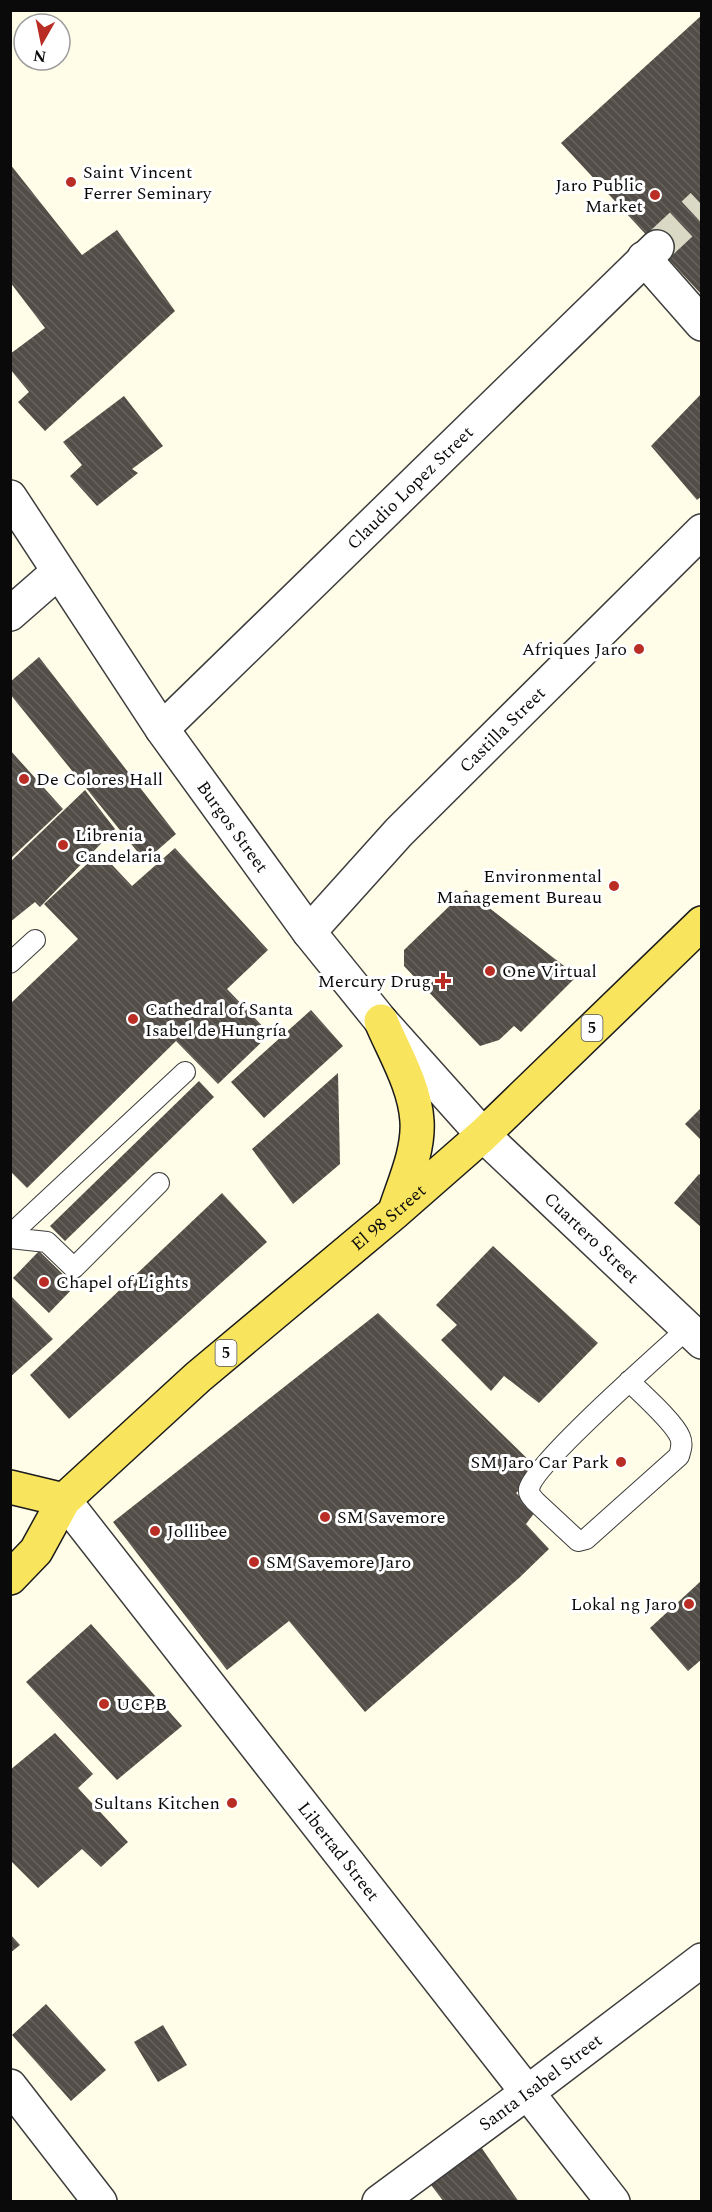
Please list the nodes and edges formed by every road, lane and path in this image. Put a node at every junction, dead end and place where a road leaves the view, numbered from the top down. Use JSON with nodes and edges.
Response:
{"nodes":[{"id":1,"x":702,"y":324,"type":"edge"},
{"id":2,"x":10,"y":497,"type":"edge"},
{"id":3,"x":702,"y":531,"type":"edge"},
{"id":4,"x":58,"y":572,"type":"junction"},
{"id":5,"x":10,"y":614,"type":"edge"},
{"id":6,"x":162,"y":729,"type":"junction"},
{"id":7,"x":702,"y":923,"type":"edge"},
{"id":8,"x":309,"y":932,"type":"junction"},
{"id":9,"x":35,"y":940,"type":"dead end"},
{"id":10,"x":10,"y":963,"type":"edge"},
{"id":11,"x":381,"y":1021,"type":"junction"},
{"id":12,"x":184,"y":1072,"type":"dead end"},
{"id":13,"x":483,"y":1135,"type":"junction"},
{"id":14,"x":159,"y":1183,"type":"dead end"},
{"id":15,"x":394,"y":1213,"type":"junction"},
{"id":16,"x":10,"y":1237,"type":"edge"},
{"id":17,"x":694,"y":1336,"type":"edge"},
{"id":18,"x":629,"y":1381,"type":"junction"},
{"id":19,"x":10,"y":1487,"type":"edge"},
{"id":20,"x":64,"y":1500,"type":"junction"},
{"id":21,"x":10,"y":1578,"type":"edge"},
{"id":22,"x":702,"y":1960,"type":"edge"},
{"id":23,"x":10,"y":2086,"type":"edge"},
{"id":24,"x":528,"y":2092,"type":"junction"},
{"id":25,"x":100,"y":2202,"type":"edge"},
{"id":26,"x":379,"y":2202,"type":"edge"},
{"id":27,"x":613,"y":2202,"type":"edge"}],
"edges":[{"from":1,"to":6,"type":"street","name":"Claudio Lopez Street"},
{"from":2,"to":4,"type":"street","name":"Burgos Street"},
{"from":3,"to":8,"type":"street","name":"Castilla Street"},
{"from":4,"to":5,"type":"street"},
{"from":4,"to":6,"type":"street","name":"Burgos Street"},
{"from":6,"to":8,"type":"street","name":"Burgos Street"},
{"from":7,"to":13,"type":"main road","name":"El 98 Street","number":"5"},
{"from":8,"to":11,"type":"street","name":"Burgos Street"},
{"from":9,"to":10,"type":"lane"},
{"from":11,"to":13,"type":"street","name":"Burgos Street"},
{"from":11,"to":15,"type":"main road"},
{"from":12,"to":16,"type":"lane"},
{"from":13,"to":15,"type":"main road","name":"El 98 Street","number":"5"},
{"from":13,"to":17,"type":"street","name":"Cuartero Street"},
{"from":14,"to":16,"type":"lane"},
{"from":15,"to":20,"type":"main road","name":"El 98 Street","number":"5"},
{"from":17,"to":18,"type":"lane"},
{"from":18,"to":18,"type":"lane"},
{"from":19,"to":20,"type":"main road"},
{"from":20,"to":21,"type":"main road","number":"5"},
{"from":20,"to":24,"type":"street","name":"Libertad Street"},
{"from":22,"to":24,"type":"street","name":"Santa Isabel Street"},
{"from":23,"to":25,"type":"street"},
{"from":24,"to":26,"type":"street","name":"Santa Isabel Street"},
{"from":24,"to":27,"type":"street","name":"Libertad Street"}]}
